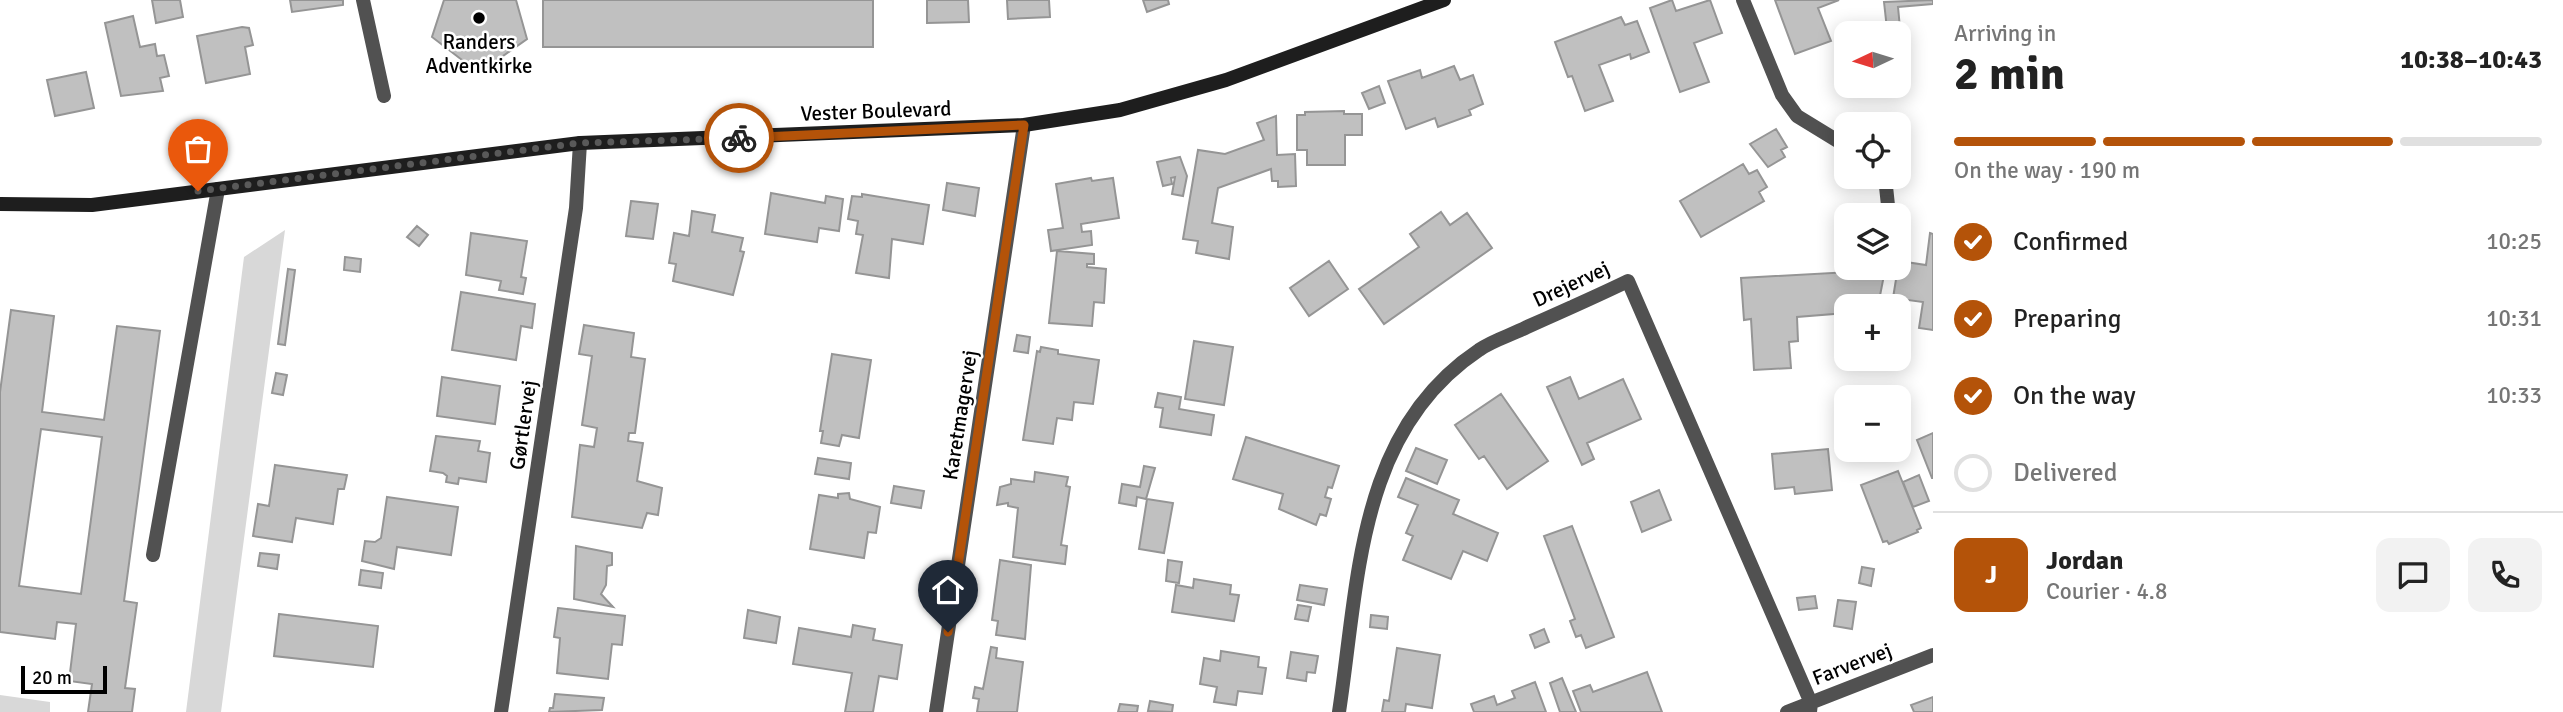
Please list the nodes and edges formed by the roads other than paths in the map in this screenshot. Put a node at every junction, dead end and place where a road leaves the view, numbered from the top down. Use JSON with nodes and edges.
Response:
{"nodes":[{"id":1,"x":363,"y":0,"type":"edge"},
{"id":2,"x":1444,"y":0,"type":"edge"},
{"id":3,"x":1743,"y":0,"type":"edge"},
{"id":4,"x":384,"y":96,"type":"dead end"},
{"id":5,"x":1024,"y":125,"type":"junction"},
{"id":6,"x":1834,"y":139,"type":"edge"},
{"id":7,"x":580,"y":143,"type":"junction"},
{"id":8,"x":218,"y":189,"type":"junction"},
{"id":9,"x":0,"y":204,"type":"edge"},
{"id":10,"x":153,"y":555,"type":"dead end"},
{"id":11,"x":1933,"y":655,"type":"edge"},
{"id":12,"x":1810,"y":707,"type":"edge"},
{"id":13,"x":502,"y":712,"type":"edge"},
{"id":14,"x":936,"y":712,"type":"edge"},
{"id":15,"x":1339,"y":712,"type":"edge"},
{"id":16,"x":1787,"y":712,"type":"edge"}],
"edges":[{"from":1,"to":4,"type":"street"},
{"from":2,"to":5,"type":"main road","name":"Vester Boulevard"},
{"from":3,"to":6,"type":"street"},
{"from":5,"to":7,"type":"main road","name":"Vester Boulevard"},
{"from":5,"to":14,"type":"street","name":"Karetmagervej"},
{"from":7,"to":8,"type":"main road","name":"Vester Boulevard"},
{"from":7,"to":13,"type":"street","name":"Gørtlervej"},
{"from":8,"to":9,"type":"main road","name":"Vester Boulevard"},
{"from":8,"to":10,"type":"street"},
{"from":11,"to":12,"type":"street","name":"Farvervej"},
{"from":12,"to":15,"type":"street","name":"Drejervej"},
{"from":12,"to":16,"type":"street","name":"Farvervej"}]}
